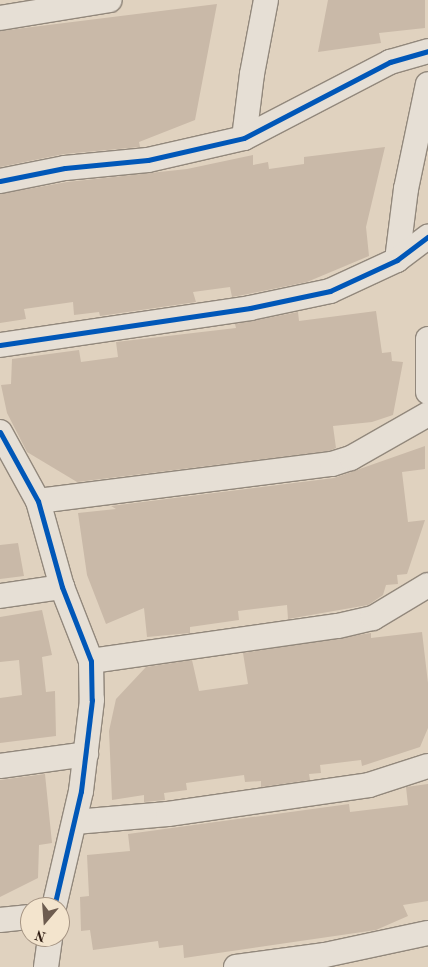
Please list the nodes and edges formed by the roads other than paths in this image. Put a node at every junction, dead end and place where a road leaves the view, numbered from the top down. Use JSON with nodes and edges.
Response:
{"nodes":[{"id":1,"x":110,"y":0,"type":"edge"},
{"id":2,"x":266,"y":0,"type":"edge"},
{"id":3,"x":0,"y":18,"type":"edge"},
{"id":4,"x":428,"y":51,"type":"edge"},
{"id":5,"x":428,"y":84,"type":"edge"},
{"id":6,"x":244,"y":138,"type":"junction"},
{"id":7,"x":0,"y":181,"type":"edge"},
{"id":8,"x":428,"y":237,"type":"edge"},
{"id":9,"x":396,"y":260,"type":"junction"},
{"id":10,"x":428,"y":339,"type":"edge"},
{"id":11,"x":0,"y":345,"type":"edge"},
{"id":12,"x":428,"y":392,"type":"edge"},
{"id":13,"x":428,"y":414,"type":"edge"},
{"id":14,"x":0,"y":432,"type":"edge"},
{"id":15,"x":38,"y":501,"type":"junction"},
{"id":16,"x":428,"y":585,"type":"edge"},
{"id":17,"x":62,"y":587,"type":"junction"},
{"id":18,"x":0,"y":596,"type":"edge"},
{"id":19,"x":91,"y":661,"type":"junction"},
{"id":20,"x":86,"y":754,"type":"junction"},
{"id":21,"x":0,"y":766,"type":"edge"},
{"id":22,"x":428,"y":766,"type":"edge"},
{"id":23,"x":74,"y":822,"type":"junction"},
{"id":24,"x":56,"y":897,"type":"edge"},
{"id":25,"x":20,"y":918,"type":"edge"},
{"id":26,"x":0,"y":920,"type":"edge"},
{"id":27,"x":428,"y":933,"type":"edge"},
{"id":28,"x":49,"y":947,"type":"edge"},
{"id":29,"x":46,"y":967,"type":"edge"},
{"id":30,"x":236,"y":967,"type":"edge"}],
"edges":[{"from":1,"to":3,"type":"street"},
{"from":2,"to":6,"type":"street"},
{"from":4,"to":6,"type":"street"},
{"from":5,"to":9,"type":"street"},
{"from":6,"to":7,"type":"street"},
{"from":8,"to":9,"type":"street"},
{"from":9,"to":11,"type":"street"},
{"from":10,"to":12,"type":"street"},
{"from":13,"to":15,"type":"street"},
{"from":14,"to":15,"type":"street"},
{"from":15,"to":17,"type":"street"},
{"from":16,"to":19,"type":"street"},
{"from":17,"to":18,"type":"street"},
{"from":17,"to":19,"type":"street"},
{"from":19,"to":20,"type":"street"},
{"from":20,"to":21,"type":"street"},
{"from":20,"to":23,"type":"street"},
{"from":22,"to":23,"type":"street"},
{"from":23,"to":24,"type":"street"},
{"from":25,"to":26,"type":"street"},
{"from":27,"to":30,"type":"street"},
{"from":28,"to":29,"type":"street"}]}
